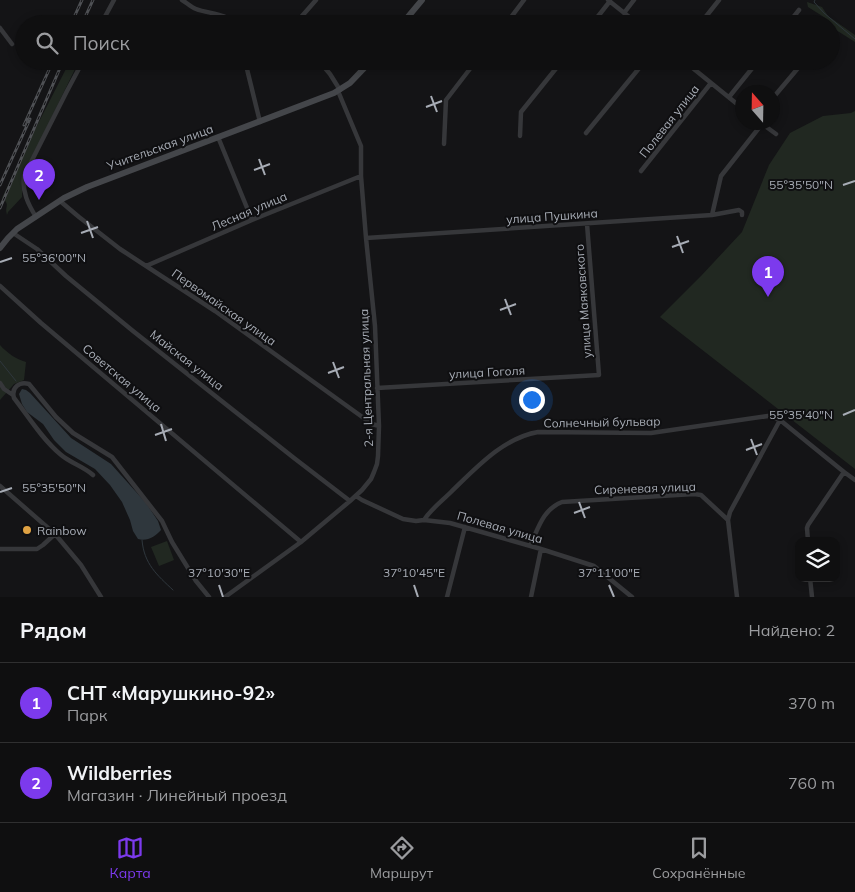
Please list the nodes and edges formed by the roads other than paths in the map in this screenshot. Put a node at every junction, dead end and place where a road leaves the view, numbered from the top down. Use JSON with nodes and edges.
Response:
{"nodes":[{"id":1,"x":114,"y":0,"type":"edge"},
{"id":2,"x":182,"y":0,"type":"edge"},
{"id":3,"x":316,"y":0,"type":"edge"},
{"id":4,"x":422,"y":0,"type":"edge"},
{"id":5,"x":524,"y":0,"type":"edge"},
{"id":6,"x":634,"y":0,"type":"edge"},
{"id":7,"x":719,"y":0,"type":"edge"},
{"id":8,"x":609,"y":1,"type":"edge"},
{"id":9,"x":799,"y":10,"type":"dead end"},
{"id":10,"x":624,"y":13,"type":"junction"},
{"id":11,"x":106,"y":15,"type":"edge"},
{"id":12,"x":218,"y":15,"type":"edge"},
{"id":13,"x":304,"y":15,"type":"edge"},
{"id":14,"x":410,"y":15,"type":"edge"},
{"id":15,"x":513,"y":15,"type":"edge"},
{"id":16,"x":599,"y":15,"type":"edge"},
{"id":17,"x":627,"y":15,"type":"edge"},
{"id":18,"x":707,"y":15,"type":"edge"},
{"id":19,"x":795,"y":15,"type":"edge"},
{"id":20,"x":0,"y":28,"type":"edge"},
{"id":21,"x":12,"y":44,"type":"dead end"},
{"id":22,"x":78,"y":70,"type":"edge"},
{"id":23,"x":247,"y":70,"type":"edge"},
{"id":24,"x":327,"y":70,"type":"edge"},
{"id":25,"x":362,"y":70,"type":"edge"},
{"id":26,"x":469,"y":70,"type":"edge"},
{"id":27,"x":555,"y":70,"type":"edge"},
{"id":28,"x":638,"y":70,"type":"edge"},
{"id":29,"x":695,"y":70,"type":"edge"},
{"id":30,"x":751,"y":70,"type":"edge"},
{"id":31,"x":796,"y":70,"type":"edge"},
{"id":32,"x":711,"y":83,"type":"junction"},
{"id":33,"x":780,"y":90,"type":"edge"},
{"id":34,"x":339,"y":91,"type":"junction"},
{"id":35,"x":729,"y":97,"type":"junction"},
{"id":36,"x":735,"y":102,"type":"edge"},
{"id":37,"x":260,"y":122,"type":"junction"},
{"id":38,"x":756,"y":130,"type":"edge"},
{"id":39,"x":771,"y":130,"type":"edge"},
{"id":40,"x":586,"y":132,"type":"dead end"},
{"id":41,"x":776,"y":134,"type":"dead end"},
{"id":42,"x":520,"y":136,"type":"dead end"},
{"id":43,"x":218,"y":137,"type":"junction"},
{"id":44,"x":444,"y":144,"type":"dead end"},
{"id":45,"x":641,"y":172,"type":"dead end"},
{"id":46,"x":361,"y":176,"type":"junction"},
{"id":47,"x":60,"y":201,"type":"junction"},
{"id":48,"x":712,"y":215,"type":"junction"},
{"id":49,"x":742,"y":215,"type":"dead end"},
{"id":50,"x":36,"y":217,"type":"junction"},
{"id":51,"x":252,"y":220,"type":"junction"},
{"id":52,"x":587,"y":224,"type":"junction"},
{"id":53,"x":13,"y":232,"type":"junction"},
{"id":54,"x":366,"y":238,"type":"junction"},
{"id":55,"x":0,"y":248,"type":"edge"},
{"id":56,"x":146,"y":266,"type":"junction"},
{"id":57,"x":0,"y":286,"type":"edge"},
{"id":58,"x":598,"y":376,"type":"joint"},
{"id":59,"x":0,"y":383,"type":"edge"},
{"id":60,"x":377,"y":388,"type":"junction"},
{"id":61,"x":13,"y":393,"type":"junction"},
{"id":62,"x":780,"y":420,"type":"junction"},
{"id":63,"x":379,"y":426,"type":"junction"},
{"id":64,"x":844,"y":472,"type":"junction"},
{"id":65,"x":93,"y":475,"type":"dead end"},
{"id":66,"x":855,"y":480,"type":"edge"},
{"id":67,"x":0,"y":486,"type":"edge"},
{"id":68,"x":356,"y":496,"type":"junction"},
{"id":69,"x":350,"y":501,"type":"junction"},
{"id":70,"x":424,"y":520,"type":"junction"},
{"id":71,"x":728,"y":520,"type":"junction"},
{"id":72,"x":465,"y":528,"type":"junction"},
{"id":73,"x":55,"y":534,"type":"junction"},
{"id":74,"x":808,"y":537,"type":"edge"},
{"id":75,"x":301,"y":542,"type":"junction"},
{"id":76,"x":530,"y":546,"type":"junction"},
{"id":77,"x":0,"y":549,"type":"edge"},
{"id":78,"x":541,"y":549,"type":"junction"},
{"id":79,"x":810,"y":582,"type":"edge"},
{"id":80,"x":101,"y":597,"type":"edge"},
{"id":81,"x":209,"y":597,"type":"edge"},
{"id":82,"x":225,"y":597,"type":"edge"},
{"id":83,"x":447,"y":597,"type":"edge"},
{"id":84,"x":531,"y":597,"type":"edge"},
{"id":85,"x":632,"y":597,"type":"edge"},
{"id":86,"x":737,"y":597,"type":"edge"},
{"id":87,"x":812,"y":597,"type":"edge"}],
"edges":[{"from":1,"to":11,"type":"street"},
{"from":2,"to":12,"type":"street"},
{"from":3,"to":13,"type":"street"},
{"from":4,"to":14,"type":"street"},
{"from":5,"to":15,"type":"street"},
{"from":6,"to":10,"type":"street"},
{"from":7,"to":18,"type":"street"},
{"from":8,"to":10,"type":"street"},
{"from":8,"to":16,"type":"street"},
{"from":9,"to":19,"type":"street"},
{"from":10,"to":17,"type":"street"},
{"from":20,"to":21,"type":"street"},
{"from":22,"to":50,"type":"street"},
{"from":23,"to":37,"type":"street"},
{"from":24,"to":34,"type":"street"},
{"from":25,"to":34,"type":"street","name":"Учительская улица"},
{"from":26,"to":44,"type":"street"},
{"from":27,"to":42,"type":"street"},
{"from":28,"to":40,"type":"street"},
{"from":29,"to":32,"type":"street"},
{"from":30,"to":35,"type":"street"},
{"from":31,"to":33,"type":"street"},
{"from":32,"to":35,"type":"street"},
{"from":32,"to":45,"type":"street","name":"Полевая улица"},
{"from":34,"to":37,"type":"street","name":"Учительская улица"},
{"from":34,"to":46,"type":"street","name":"2-я Центральная улица"},
{"from":35,"to":36,"type":"street"},
{"from":37,"to":43,"type":"street","name":"Учительская улица"},
{"from":38,"to":48,"type":"street"},
{"from":39,"to":41,"type":"street"},
{"from":43,"to":47,"type":"street","name":"Учительская улица"},
{"from":43,"to":51,"type":"street"},
{"from":46,"to":51,"type":"street","name":"Лесная улица"},
{"from":46,"to":54,"type":"street","name":"2-я Центральная улица"},
{"from":47,"to":50,"type":"street","name":"Учительская улица"},
{"from":47,"to":56,"type":"street","name":"Первомайская улица"},
{"from":48,"to":49,"type":"street","name":"улица Пушкина"},
{"from":48,"to":52,"type":"street","name":"улица Пушкина"},
{"from":50,"to":53,"type":"street","name":"Учительская улица"},
{"from":51,"to":56,"type":"street","name":"Лесная улица"},
{"from":52,"to":54,"type":"street","name":"улица Пушкина"},
{"from":52,"to":58,"type":"street","name":"улица Маяковского"},
{"from":53,"to":55,"type":"street","name":"Учительская улица"},
{"from":53,"to":69,"type":"street","name":"Майская улица"},
{"from":54,"to":60,"type":"street","name":"2-я Центральная улица"},
{"from":56,"to":63,"type":"street","name":"Первомайская улица"},
{"from":57,"to":75,"type":"street","name":"Советская улица"},
{"from":58,"to":60,"type":"street","name":"улица Гоголя"},
{"from":59,"to":61,"type":"street"},
{"from":60,"to":63,"type":"street","name":"2-я Центральная улица"},
{"from":61,"to":65,"type":"street"},
{"from":61,"to":81,"type":"street"},
{"from":62,"to":64,"type":"street"},
{"from":62,"to":70,"type":"street","name":"Солнечный бульвар"},
{"from":62,"to":71,"type":"street"},
{"from":63,"to":68,"type":"street","name":"2-я Центральная улица"},
{"from":64,"to":66,"type":"street"},
{"from":64,"to":74,"type":"street"},
{"from":67,"to":73,"type":"street"},
{"from":68,"to":69,"type":"street","name":"2-я Центральная улица"},
{"from":68,"to":70,"type":"street","name":"Полевая улица"},
{"from":69,"to":75,"type":"street","name":"2-я Центральная улица"},
{"from":70,"to":72,"type":"street","name":"Полевая улица"},
{"from":71,"to":76,"type":"street","name":"Сиреневая улица"},
{"from":71,"to":86,"type":"street"},
{"from":72,"to":76,"type":"street","name":"Полевая улица"},
{"from":72,"to":83,"type":"street"},
{"from":73,"to":77,"type":"street"},
{"from":73,"to":80,"type":"street"},
{"from":75,"to":82,"type":"street","name":"2-я Центральная улица"},
{"from":76,"to":78,"type":"street","name":"Полевая улица"},
{"from":78,"to":84,"type":"street"},
{"from":78,"to":85,"type":"street","name":"Полевая улица"},
{"from":79,"to":87,"type":"street"}]}
